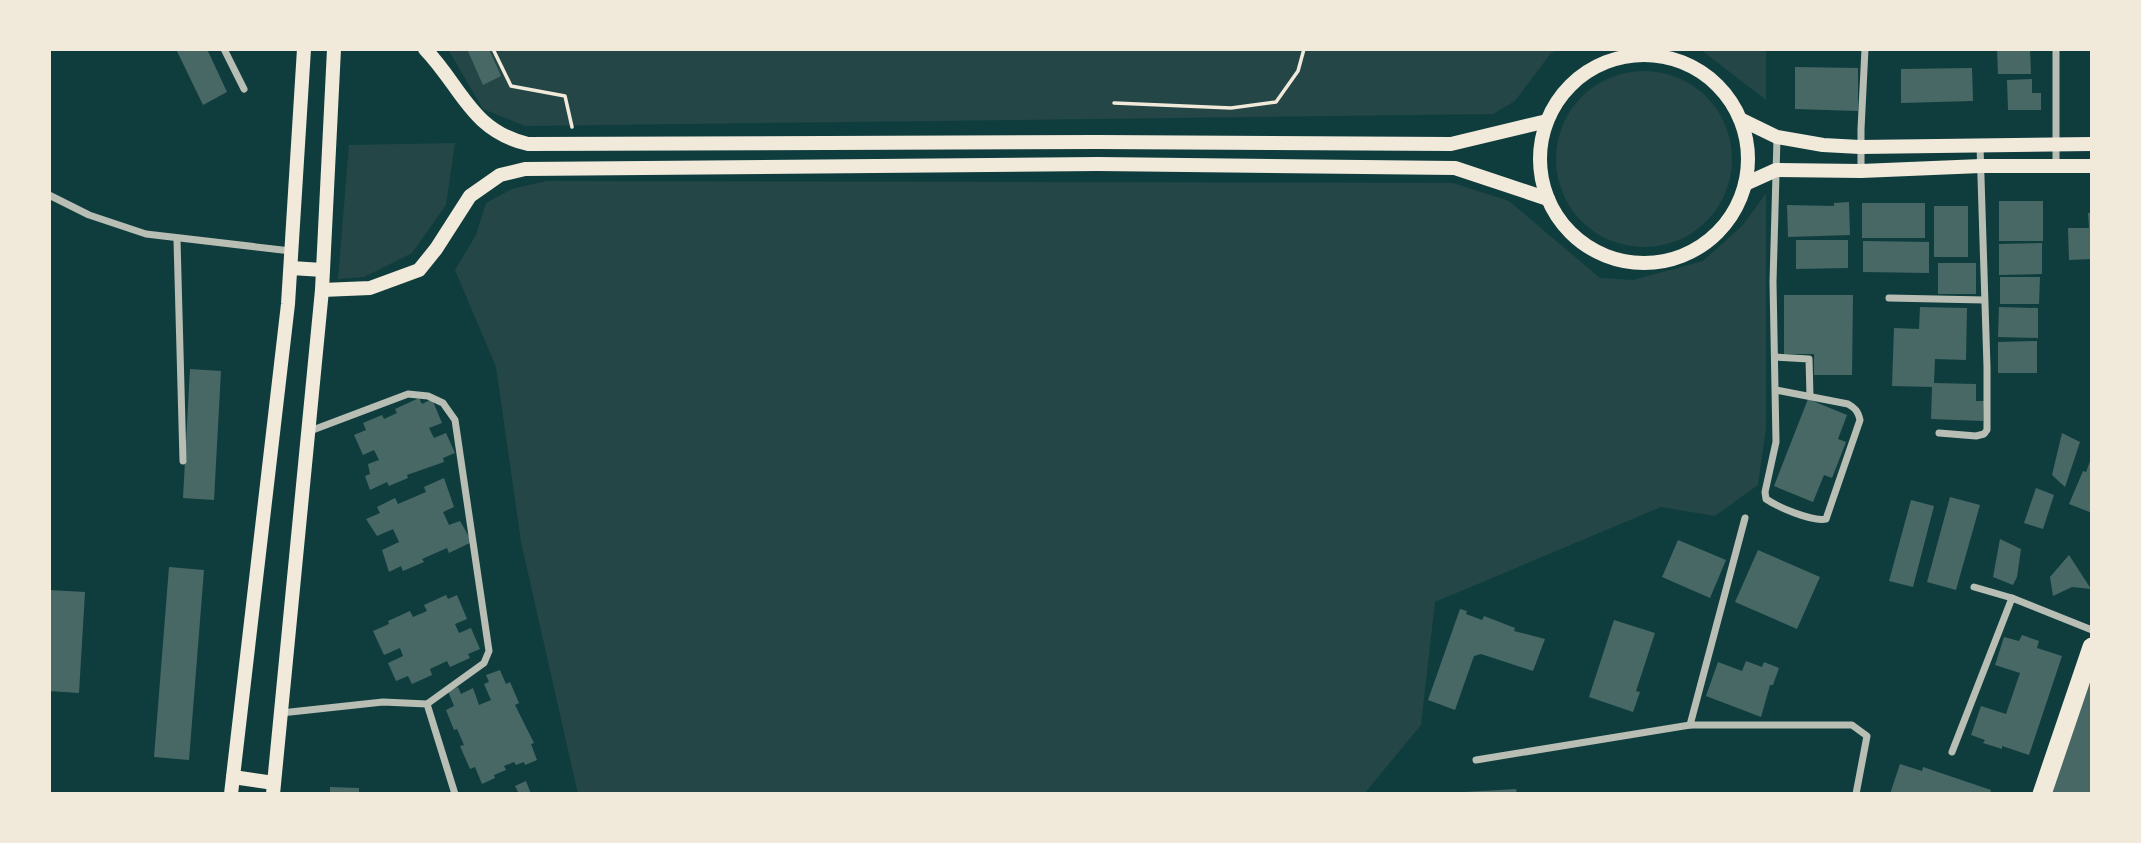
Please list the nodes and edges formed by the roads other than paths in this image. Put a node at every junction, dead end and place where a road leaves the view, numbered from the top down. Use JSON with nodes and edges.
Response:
{"nodes":[{"id":1,"x":224,"y":49,"type":"edge"},
{"id":2,"x":304,"y":49,"type":"edge"},
{"id":3,"x":334,"y":49,"type":"edge"},
{"id":4,"x":425,"y":49,"type":"edge"},
{"id":5,"x":1865,"y":49,"type":"edge"},
{"id":6,"x":2056,"y":49,"type":"edge"},
{"id":7,"x":244,"y":89,"type":"dead end"},
{"id":8,"x":1740,"y":119,"type":"junction"},
{"id":9,"x":1546,"y":121,"type":"junction"},
{"id":10,"x":1777,"y":137,"type":"junction"},
{"id":11,"x":1028,"y":142,"type":"junction"},
{"id":12,"x":1097,"y":142,"type":"junction"},
{"id":13,"x":958,"y":143,"type":"junction"},
{"id":14,"x":574,"y":144,"type":"junction"},
{"id":15,"x":2092,"y":144,"type":"edge"},
{"id":16,"x":2056,"y":145,"type":"junction"},
{"id":17,"x":1980,"y":146,"type":"junction"},
{"id":18,"x":1860,"y":147,"type":"junction"},
{"id":19,"x":1028,"y":164,"type":"junction"},
{"id":20,"x":1098,"y":164,"type":"junction"},
{"id":21,"x":958,"y":165,"type":"junction"},
{"id":22,"x":1981,"y":166,"type":"junction"},
{"id":23,"x":2056,"y":166,"type":"junction"},
{"id":24,"x":2092,"y":166,"type":"edge"},
{"id":25,"x":574,"y":169,"type":"junction"},
{"id":26,"x":1776,"y":170,"type":"junction"},
{"id":27,"x":1861,"y":171,"type":"junction"},
{"id":28,"x":1745,"y":184,"type":"junction"},
{"id":29,"x":49,"y":195,"type":"edge"},
{"id":30,"x":1548,"y":199,"type":"junction"},
{"id":31,"x":177,"y":240,"type":"junction"},
{"id":32,"x":292,"y":251,"type":"junction"},
{"id":33,"x":291,"y":268,"type":"junction"},
{"id":34,"x":323,"y":270,"type":"junction"},
{"id":35,"x":322,"y":290,"type":"junction"},
{"id":36,"x":1889,"y":298,"type":"dead end"},
{"id":37,"x":1984,"y":300,"type":"junction"},
{"id":38,"x":1775,"y":358,"type":"junction"},
{"id":39,"x":1776,"y":390,"type":"junction"},
{"id":40,"x":1810,"y":396,"type":"junction"},
{"id":41,"x":309,"y":431,"type":"junction"},
{"id":42,"x":1939,"y":433,"type":"dead end"},
{"id":43,"x":183,"y":461,"type":"dead end"},
{"id":44,"x":1745,"y":518,"type":"dead end"},
{"id":45,"x":1975,"y":587,"type":"dead end"},
{"id":46,"x":2012,"y":598,"type":"junction"},
{"id":47,"x":2092,"y":630,"type":"edge"},
{"id":48,"x":2092,"y":647,"type":"edge"},
{"id":49,"x":428,"y":704,"type":"junction"},
{"id":50,"x":281,"y":713,"type":"junction"},
{"id":51,"x":1690,"y":725,"type":"junction"},
{"id":52,"x":1952,"y":752,"type":"dead end"},
{"id":53,"x":1476,"y":760,"type":"dead end"},
{"id":54,"x":233,"y":777,"type":"junction"},
{"id":55,"x":273,"y":788,"type":"edge"},
{"id":56,"x":230,"y":794,"type":"edge"},
{"id":57,"x":455,"y":794,"type":"edge"},
{"id":58,"x":1856,"y":794,"type":"edge"},
{"id":59,"x":2042,"y":794,"type":"edge"}],
"edges":[{"from":1,"to":7,"type":"street"},
{"from":2,"to":32,"type":"main road"},
{"from":3,"to":34,"type":"main road"},
{"from":4,"to":14,"type":"main road"},
{"from":5,"to":18,"type":"street"},
{"from":6,"to":16,"type":"street"},
{"from":8,"to":9,"type":"main road"},
{"from":8,"to":10,"type":"main road"},
{"from":8,"to":28,"type":"main road"},
{"from":9,"to":12,"type":"main road"},
{"from":9,"to":30,"type":"main road"},
{"from":10,"to":18,"type":"main road"},
{"from":10,"to":26,"type":"street"},
{"from":11,"to":12,"type":"main road"},
{"from":11,"to":13,"type":"main road"},
{"from":11,"to":19,"type":"main road"},
{"from":12,"to":20,"type":"main road"},
{"from":13,"to":14,"type":"main road"},
{"from":13,"to":21,"type":"main road"},
{"from":14,"to":25,"type":"main road"},
{"from":15,"to":16,"type":"main road"},
{"from":16,"to":17,"type":"main road"},
{"from":16,"to":23,"type":"street"},
{"from":17,"to":18,"type":"main road"},
{"from":17,"to":22,"type":"street"},
{"from":18,"to":27,"type":"street"},
{"from":19,"to":20,"type":"main road"},
{"from":19,"to":21,"type":"main road"},
{"from":20,"to":30,"type":"main road"},
{"from":21,"to":25,"type":"main road"},
{"from":22,"to":23,"type":"main road"},
{"from":22,"to":27,"type":"main road"},
{"from":22,"to":37,"type":"street"},
{"from":23,"to":24,"type":"main road"},
{"from":25,"to":35,"type":"main road"},
{"from":26,"to":27,"type":"main road"},
{"from":26,"to":28,"type":"main road"},
{"from":26,"to":38,"type":"street"},
{"from":28,"to":30,"type":"main road"},
{"from":29,"to":31,"type":"street"},
{"from":31,"to":32,"type":"street"},
{"from":31,"to":43,"type":"street"},
{"from":32,"to":33,"type":"main road"},
{"from":33,"to":34,"type":"main road"},
{"from":33,"to":54,"type":"main road"},
{"from":34,"to":35,"type":"main road"},
{"from":35,"to":41,"type":"main road"},
{"from":36,"to":37,"type":"street"},
{"from":37,"to":42,"type":"street"},
{"from":38,"to":39,"type":"street"},
{"from":38,"to":40,"type":"street"},
{"from":39,"to":40,"type":"street"},
{"from":39,"to":40,"type":"street"},
{"from":41,"to":49,"type":"street"},
{"from":41,"to":50,"type":"main road"},
{"from":44,"to":51,"type":"street"},
{"from":45,"to":46,"type":"street"},
{"from":46,"to":47,"type":"street"},
{"from":46,"to":52,"type":"street"},
{"from":48,"to":59,"type":"highway"},
{"from":49,"to":50,"type":"street"},
{"from":49,"to":57,"type":"street"},
{"from":50,"to":55,"type":"main road"},
{"from":51,"to":53,"type":"street"},
{"from":51,"to":58,"type":"street"},
{"from":54,"to":55,"type":"main road"},
{"from":54,"to":56,"type":"main road"}]}
